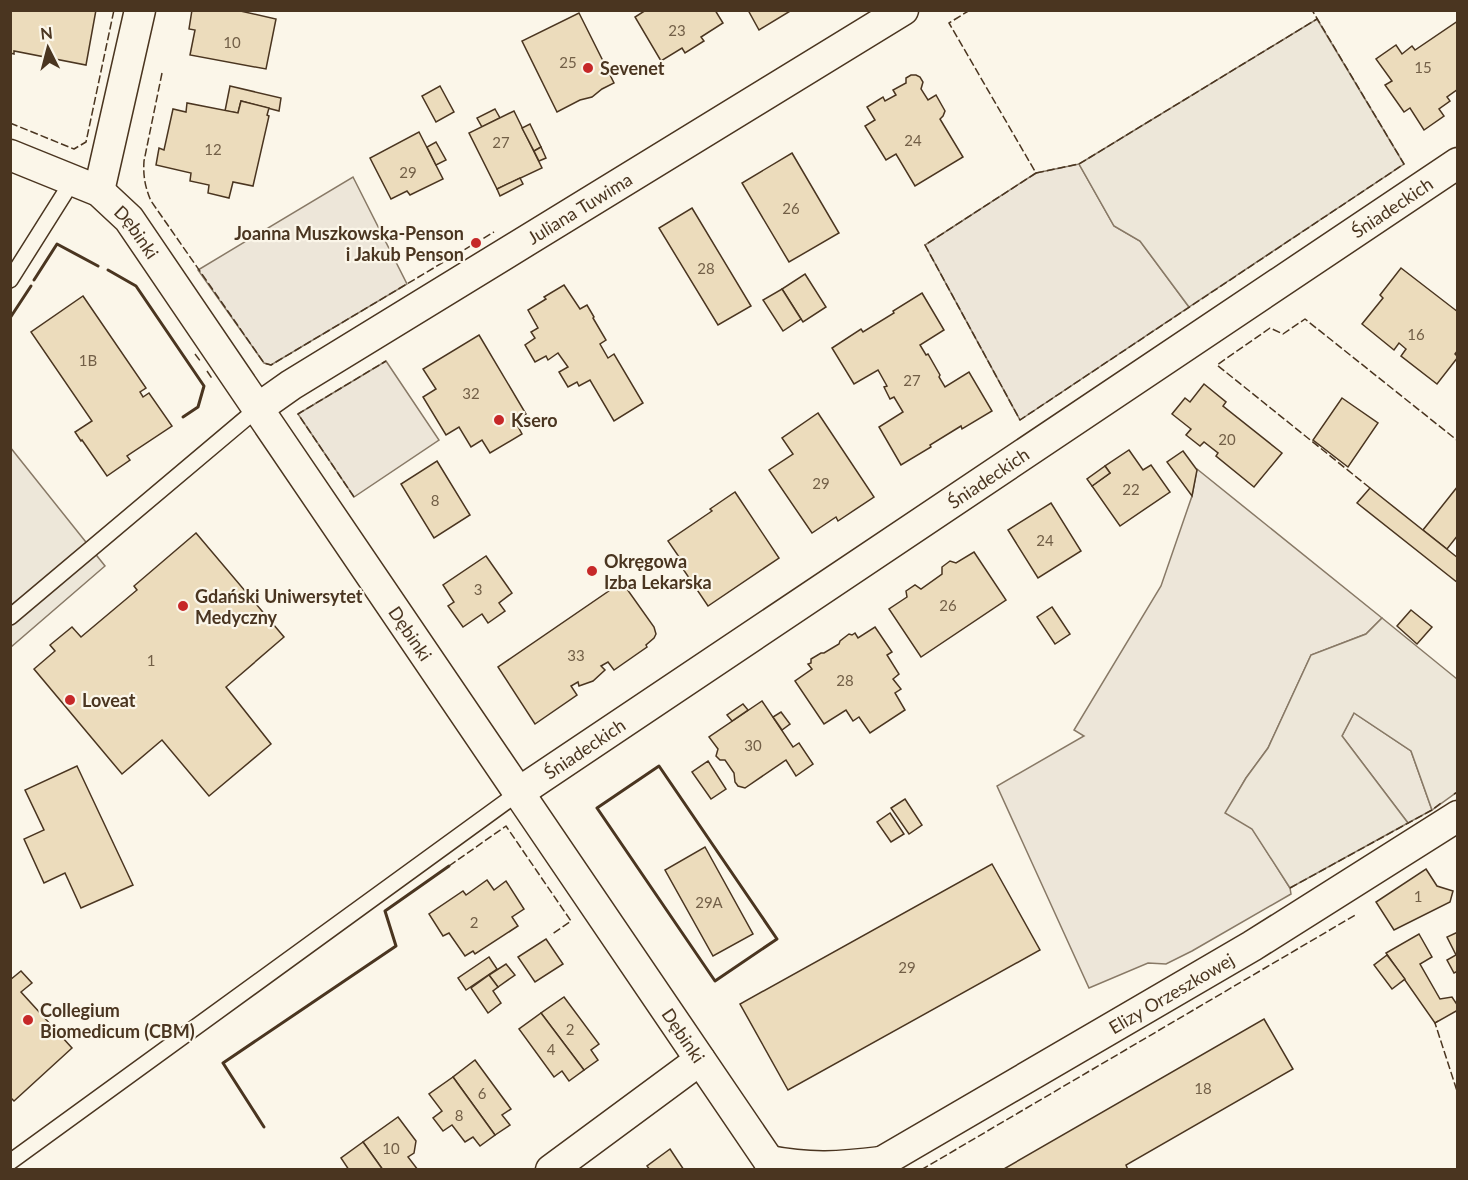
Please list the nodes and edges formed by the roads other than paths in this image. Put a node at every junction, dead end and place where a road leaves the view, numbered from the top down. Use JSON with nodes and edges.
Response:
{"nodes":[{"id":1,"x":140,"y":10,"type":"edge"},
{"id":2,"x":903,"y":10,"type":"edge"},
{"id":3,"x":10,"y":155,"type":"edge"},
{"id":4,"x":1458,"y":163,"type":"edge"},
{"id":5,"x":86,"y":185,"type":"junction"},
{"id":6,"x":10,"y":280,"type":"edge"},
{"id":7,"x":257,"y":409,"type":"junction"},
{"id":8,"x":10,"y":617,"type":"edge"},
{"id":9,"x":518,"y":793,"type":"junction"},
{"id":10,"x":1458,"y":816,"type":"edge"},
{"id":11,"x":700,"y":1060,"type":"junction"},
{"id":12,"x":10,"y":1162,"type":"edge"},
{"id":13,"x":772,"y":1165,"type":"edge"},
{"id":14,"x":874,"y":1166,"type":"edge"},
{"id":15,"x":550,"y":1170,"type":"edge"}],
"edges":[{"from":1,"to":5,"type":"street"},
{"from":2,"to":7,"type":"street","name":"Juliana Tuwima"},
{"from":3,"to":5,"type":"street","name":"Dębinki"},
{"from":4,"to":9,"type":"street","name":"Śniadeckich"},
{"from":5,"to":6,"type":"lane"},
{"from":5,"to":7,"type":"street","name":"Dębinki"},
{"from":7,"to":8,"type":"lane"},
{"from":7,"to":9,"type":"street","name":"Dębinki"},
{"from":9,"to":11,"type":"street","name":"Dębinki"},
{"from":9,"to":12,"type":"lane"},
{"from":10,"to":14,"type":"street","name":"Elizy Orzeszkowej"},
{"from":11,"to":13,"type":"street","name":"Dębinki"},
{"from":11,"to":15,"type":"street"},
{"from":13,"to":14,"type":"street","name":"Elizy Orzeszkowej"}]}
